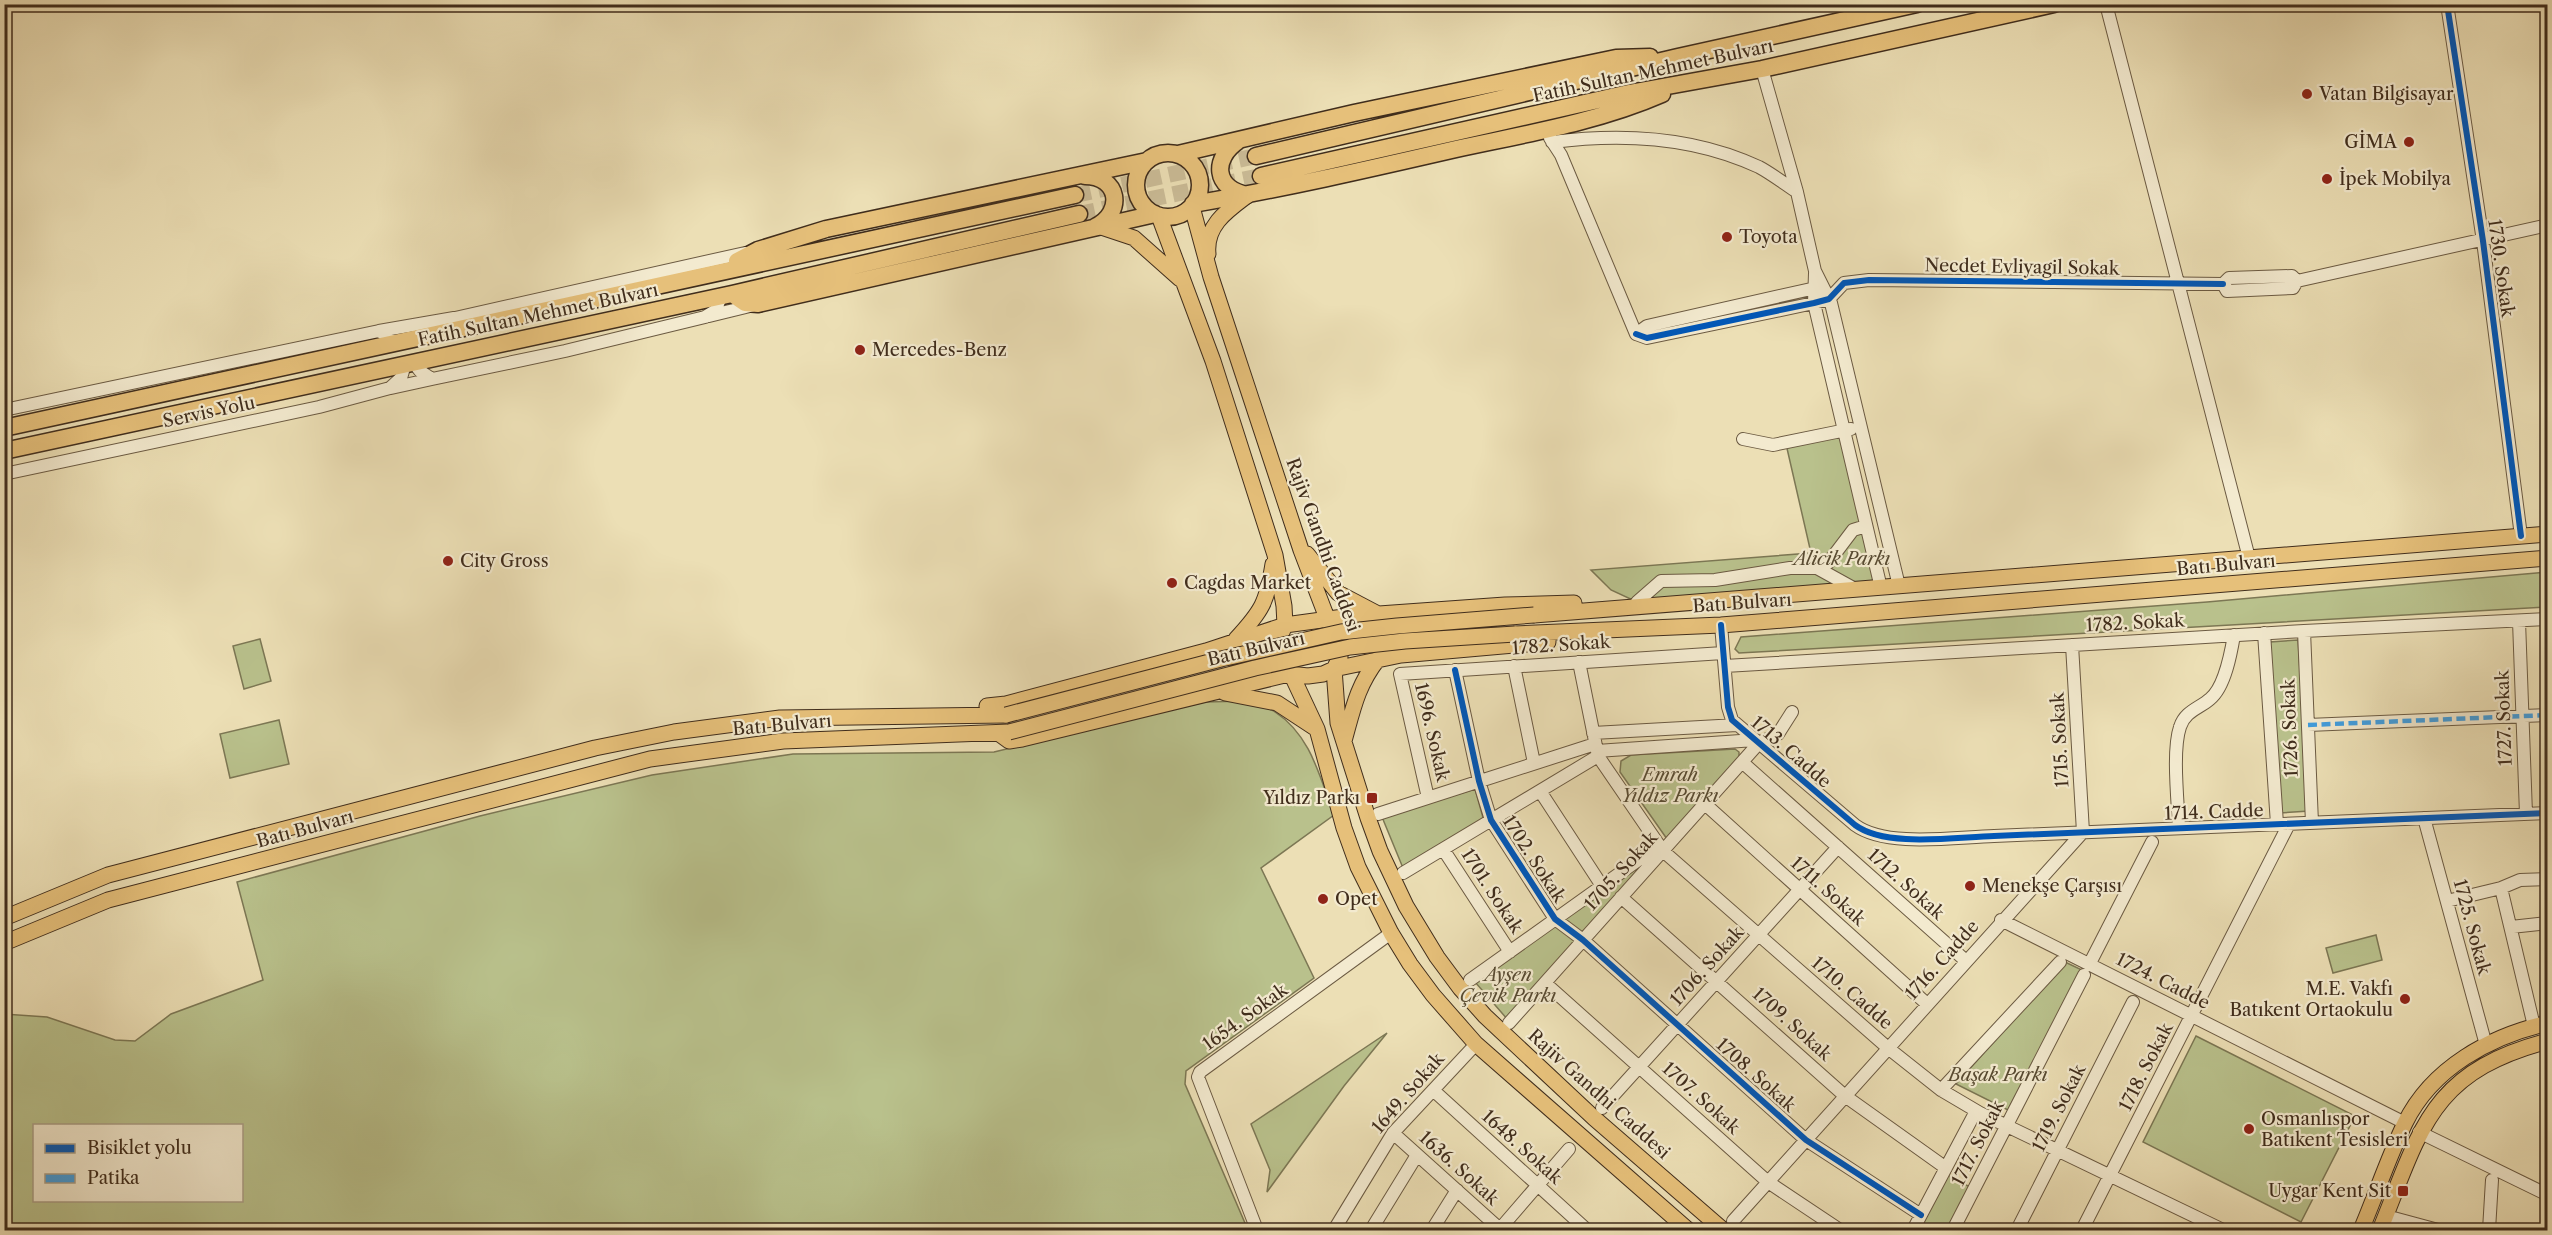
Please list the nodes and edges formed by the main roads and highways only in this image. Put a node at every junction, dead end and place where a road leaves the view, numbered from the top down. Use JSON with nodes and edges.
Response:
{"nodes":[{"id":1,"x":1917,"y":4,"type":"edge"},
{"id":2,"x":2054,"y":4,"type":"edge"},
{"id":3,"x":1678,"y":57,"type":"junction"},
{"id":4,"x":1685,"y":83,"type":"junction"},
{"id":5,"x":1238,"y":140,"type":"junction"},
{"id":6,"x":1178,"y":154,"type":"junction"},
{"id":7,"x":1256,"y":156,"type":"tunnel mouth"},
{"id":8,"x":1147,"y":161,"type":"junction"},
{"id":9,"x":1073,"y":176,"type":"junction"},
{"id":10,"x":1260,"y":176,"type":"tunnel mouth"},
{"id":11,"x":1075,"y":195,"type":"tunnel mouth"},
{"id":12,"x":1248,"y":195,"type":"junction"},
{"id":13,"x":1192,"y":206,"type":"junction"},
{"id":14,"x":1079,"y":214,"type":"tunnel mouth"},
{"id":15,"x":1157,"y":215,"type":"junction"},
{"id":16,"x":1093,"y":229,"type":"junction"},
{"id":17,"x":720,"y":270,"type":"junction"},
{"id":18,"x":1211,"y":277,"type":"junction"},
{"id":19,"x":1184,"y":284,"type":"junction"},
{"id":20,"x":727,"y":295,"type":"junction"},
{"id":21,"x":4,"y":428,"type":"edge"},
{"id":22,"x":4,"y":451,"type":"edge"},
{"id":23,"x":2547,"y":534,"type":"edge"},
{"id":24,"x":1301,"y":550,"type":"junction"},
{"id":25,"x":1275,"y":555,"type":"junction"},
{"id":26,"x":2547,"y":558,"type":"edge"},
{"id":27,"x":1661,"y":605,"type":"junction"},
{"id":28,"x":1382,"y":615,"type":"junction"},
{"id":29,"x":1327,"y":618,"type":"junction"},
{"id":30,"x":1285,"y":625,"type":"junction"},
{"id":31,"x":1631,"y":629,"type":"junction"},
{"id":32,"x":1234,"y":641,"type":"junction"},
{"id":33,"x":1378,"y":659,"type":"junction"},
{"id":34,"x":1334,"y":669,"type":"junction"},
{"id":35,"x":1289,"y":674,"type":"junction"},
{"id":36,"x":1216,"y":692,"type":"junction"},
{"id":37,"x":969,"y":716,"type":"junction"},
{"id":38,"x":1317,"y":729,"type":"junction"},
{"id":39,"x":1004,"y":733,"type":"junction"},
{"id":40,"x":1344,"y":741,"type":"junction"},
{"id":41,"x":4,"y":918,"type":"edge"},
{"id":42,"x":4,"y":943,"type":"edge"},
{"id":43,"x":2541,"y":1025,"type":"edge"},
{"id":44,"x":2547,"y":1041,"type":"edge"},
{"id":45,"x":2394,"y":1222,"type":"edge"},
{"id":46,"x":1728,"y":1226,"type":"edge"},
{"id":47,"x":1688,"y":1230,"type":"edge"},
{"id":48,"x":2361,"y":1230,"type":"edge"},
{"id":49,"x":2380,"y":1230,"type":"edge"}],
"edges":[{"from":1,"to":3,"type":"highway","name":"Fatih Sultan Mehmet Bulvarı"},
{"from":2,"to":4,"type":"highway","name":"Fatih Sultan Mehmet Bulvarı"},
{"from":3,"to":5,"type":"highway"},
{"from":3,"to":7,"type":"highway","name":"Fatih Sultan Mehmet Bulvarı"},
{"from":4,"to":10,"type":"highway","name":"Fatih Sultan Mehmet Bulvarı"},
{"from":4,"to":12,"type":"highway"},
{"from":5,"to":6,"type":"highway"},
{"from":5,"to":12,"type":"highway"},
{"from":6,"to":8,"type":"highway"},
{"from":6,"to":13,"type":"highway"},
{"from":8,"to":9,"type":"highway"},
{"from":8,"to":15,"type":"highway"},
{"from":9,"to":16,"type":"highway"},
{"from":9,"to":17,"type":"highway"},
{"from":11,"to":17,"type":"highway","name":"Fatih Sultan Mehmet Bulvarı"},
{"from":12,"to":13,"type":"highway"},
{"from":12,"to":18,"type":"main road"},
{"from":13,"to":15,"type":"highway"},
{"from":13,"to":18,"type":"main road","name":"Rajiv Gandhi Caddesi"},
{"from":14,"to":20,"type":"highway","name":"Fatih Sultan Mehmet Bulvarı"},
{"from":15,"to":16,"type":"highway"},
{"from":15,"to":19,"type":"main road"},
{"from":16,"to":19,"type":"main road"},
{"from":16,"to":20,"type":"highway"},
{"from":17,"to":21,"type":"highway","name":"Fatih Sultan Mehmet Bulvarı"},
{"from":18,"to":24,"type":"main road","name":"Rajiv Gandhi Caddesi"},
{"from":19,"to":25,"type":"main road"},
{"from":20,"to":22,"type":"highway","name":"Fatih Sultan Mehmet Bulvarı"},
{"from":23,"to":27,"type":"main road","name":"Batı Bulvarı"},
{"from":24,"to":28,"type":"main road"},
{"from":24,"to":29,"type":"main road","name":"Rajiv Gandhi Caddesi"},
{"from":25,"to":30,"type":"main road"},
{"from":25,"to":32,"type":"main road"},
{"from":26,"to":31,"type":"main road","name":"Batı Bulvarı"},
{"from":27,"to":28,"type":"main road","name":"Batı Bulvarı"},
{"from":27,"to":37,"type":"main road","name":"Batı Bulvarı","bridge":true},
{"from":28,"to":29,"type":"main road","name":"Batı Bulvarı"},
{"from":29,"to":30,"type":"main road","name":"Batı Bulvarı"},
{"from":29,"to":34,"type":"main road","name":"Rajiv Gandhi Caddesi"},
{"from":30,"to":32,"type":"main road","name":"Batı Bulvarı"},
{"from":30,"to":35,"type":"main road"},
{"from":31,"to":33,"type":"main road","name":"Batı Bulvarı"},
{"from":31,"to":39,"type":"main road","name":"Batı Bulvarı","bridge":true},
{"from":32,"to":37,"type":"main road","name":"Batı Bulvarı"},
{"from":33,"to":34,"type":"main road","name":"Batı Bulvarı"},
{"from":33,"to":40,"type":"main road"},
{"from":34,"to":35,"type":"main road","name":"Batı Bulvarı"},
{"from":34,"to":40,"type":"main road","name":"Rajiv Gandhi Caddesi"},
{"from":35,"to":36,"type":"main road","name":"Batı Bulvarı"},
{"from":35,"to":38,"type":"main road"},
{"from":36,"to":38,"type":"main road"},
{"from":36,"to":39,"type":"main road","name":"Batı Bulvarı"},
{"from":37,"to":41,"type":"main road","name":"Batı Bulvarı"},
{"from":38,"to":47,"type":"main road"},
{"from":39,"to":42,"type":"main road","name":"Batı Bulvarı"},
{"from":40,"to":46,"type":"main road","name":"Rajiv Gandhi Caddesi"},
{"from":43,"to":48,"type":"main road"},
{"from":44,"to":45,"type":"main road"},
{"from":45,"to":49,"type":"main road"}]}
